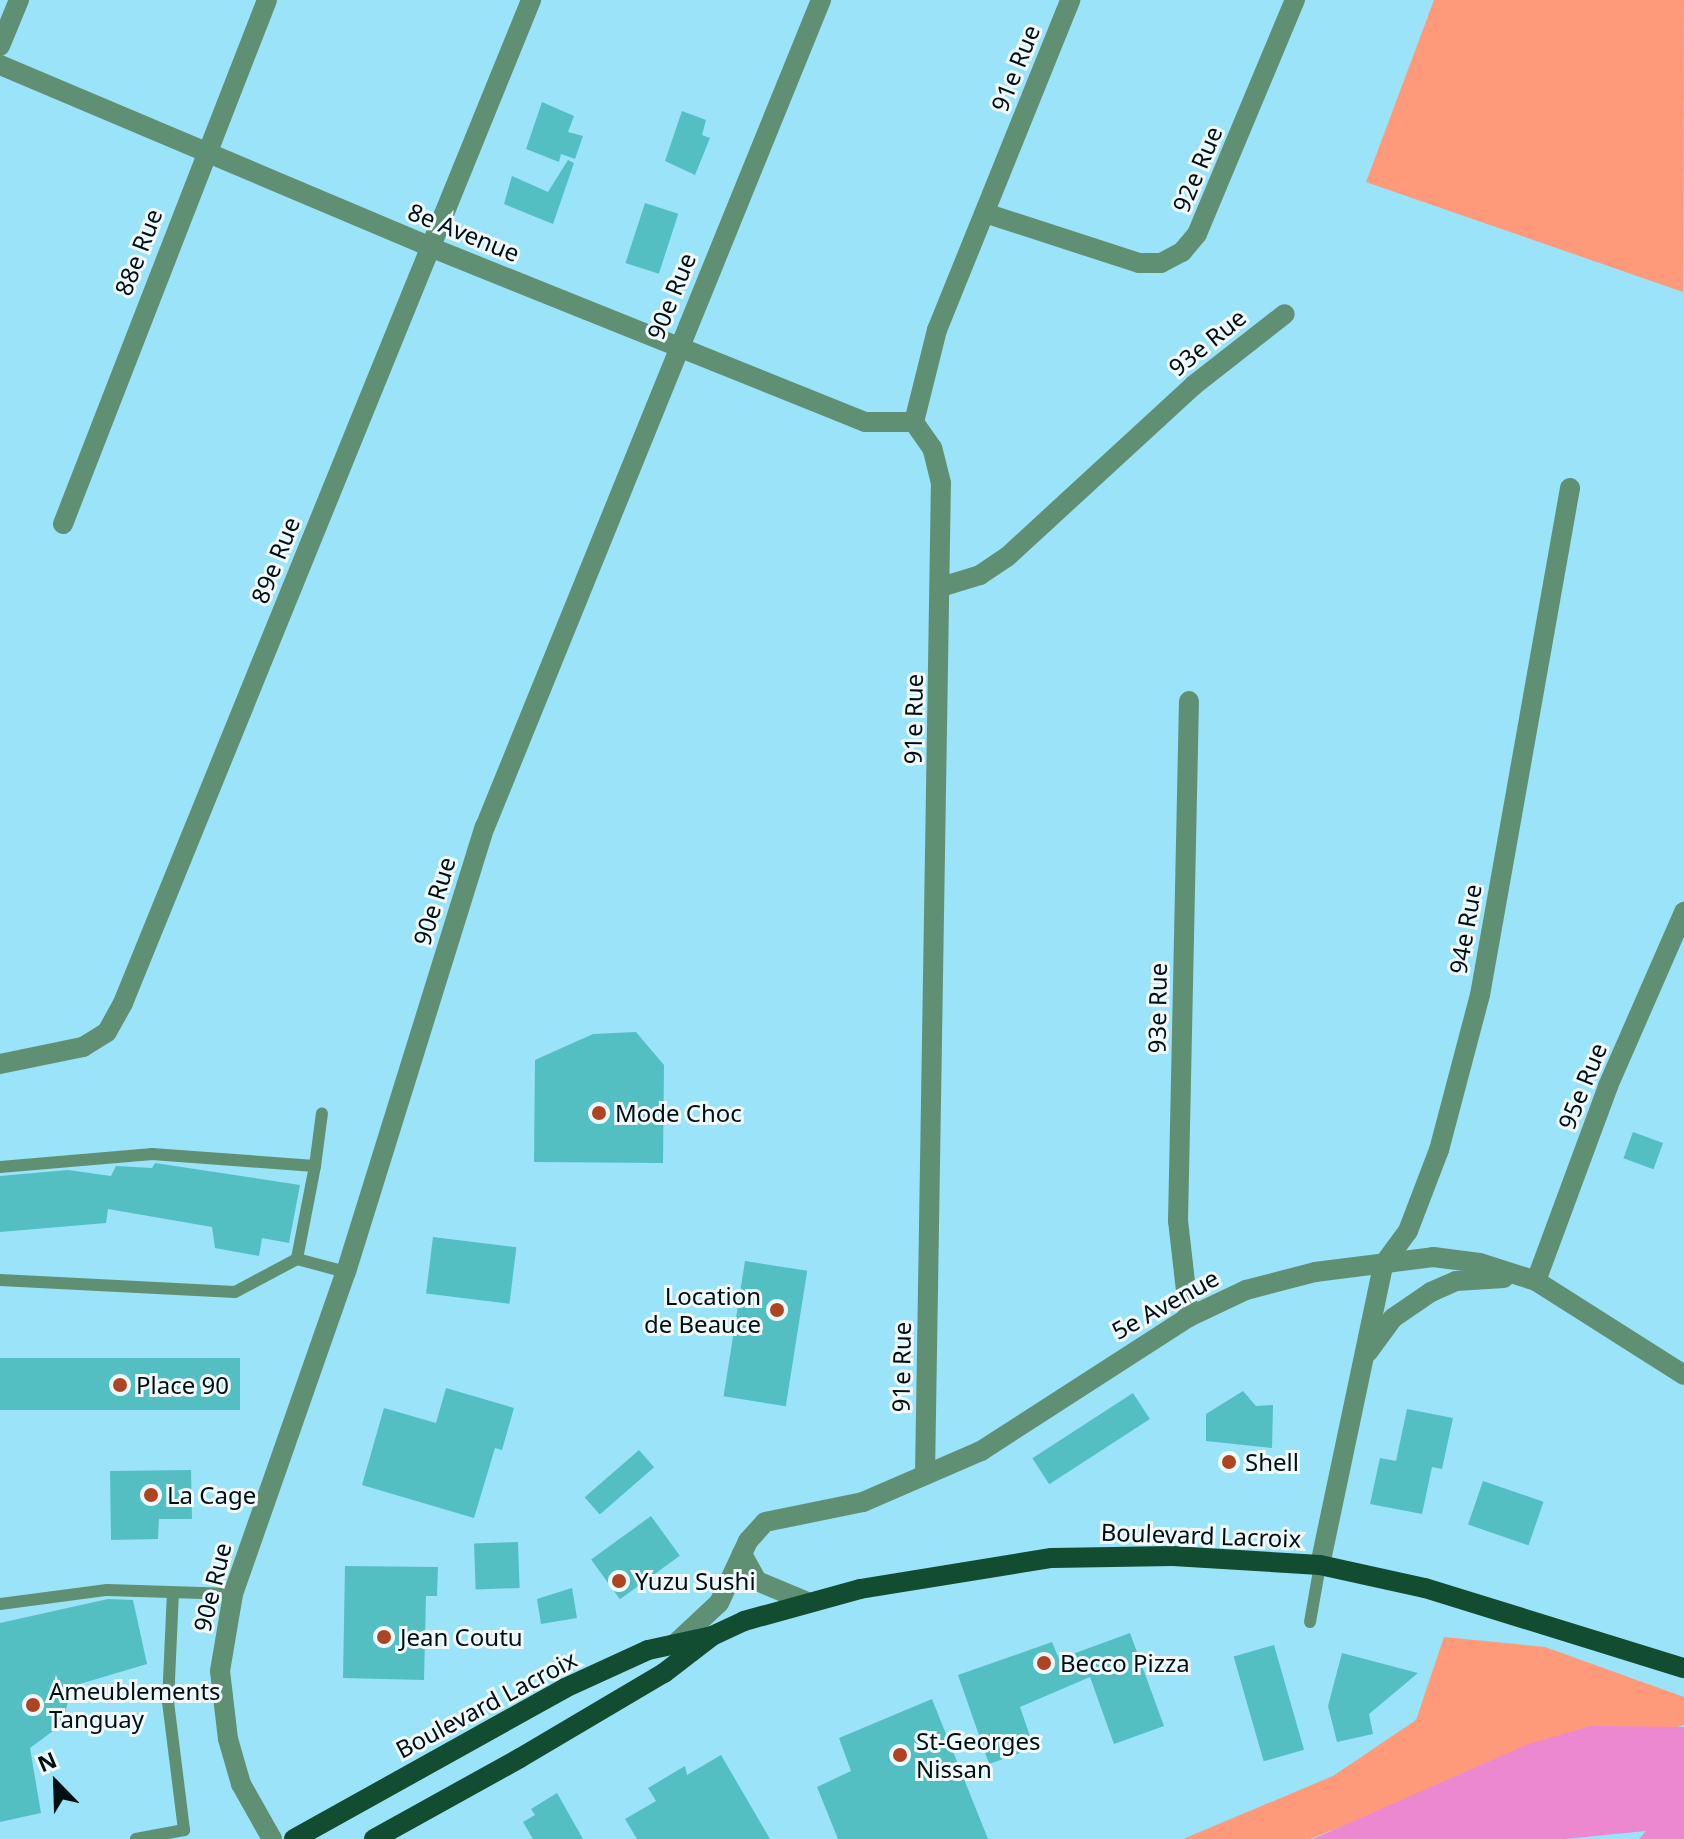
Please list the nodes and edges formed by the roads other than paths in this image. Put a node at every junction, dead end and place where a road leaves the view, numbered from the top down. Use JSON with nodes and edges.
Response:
{"nodes":[{"id":1,"x":19,"y":0,"type":"edge"},
{"id":2,"x":267,"y":0,"type":"edge"},
{"id":3,"x":531,"y":0,"type":"edge"},
{"id":4,"x":821,"y":0,"type":"edge"},
{"id":5,"x":1070,"y":0,"type":"edge"},
{"id":6,"x":1295,"y":0,"type":"edge"},
{"id":7,"x":0,"y":46,"type":"edge"},
{"id":8,"x":0,"y":65,"type":"edge"},
{"id":9,"x":204,"y":152,"type":"junction"},
{"id":10,"x":985,"y":213,"type":"junction"},
{"id":11,"x":430,"y":247,"type":"junction"},
{"id":12,"x":1285,"y":314,"type":"dead end"},
{"id":13,"x":679,"y":345,"type":"junction"},
{"id":14,"x":914,"y":422,"type":"junction"},
{"id":15,"x":1570,"y":488,"type":"dead end"},
{"id":16,"x":63,"y":524,"type":"dead end"},
{"id":17,"x":941,"y":587,"type":"junction"},
{"id":18,"x":1189,"y":701,"type":"dead end"},
{"id":19,"x":1684,"y":912,"type":"edge"},
{"id":20,"x":0,"y":1064,"type":"edge"},
{"id":21,"x":322,"y":1113,"type":"dead end"},
{"id":22,"x":315,"y":1166,"type":"junction"},
{"id":23,"x":0,"y":1167,"type":"edge"},
{"id":24,"x":297,"y":1259,"type":"junction"},
{"id":25,"x":1383,"y":1265,"type":"junction"},
{"id":26,"x":346,"y":1272,"type":"junction"},
{"id":27,"x":0,"y":1280,"type":"edge"},
{"id":28,"x":1536,"y":1281,"type":"junction"},
{"id":29,"x":1189,"y":1317,"type":"junction"},
{"id":30,"x":1361,"y":1364,"type":"junction"},
{"id":31,"x":1684,"y":1375,"type":"edge"},
{"id":32,"x":925,"y":1475,"type":"junction"},
{"id":33,"x":742,"y":1554,"type":"junction"},
{"id":34,"x":1320,"y":1565,"type":"junction"},
{"id":35,"x":173,"y":1593,"type":"junction"},
{"id":36,"x":233,"y":1594,"type":"junction"},
{"id":37,"x":805,"y":1601,"type":"junction"},
{"id":38,"x":0,"y":1604,"type":"edge"},
{"id":39,"x":1310,"y":1622,"type":"dead end"},
{"id":40,"x":712,"y":1636,"type":"junction"},
{"id":41,"x":677,"y":1642,"type":"junction"},
{"id":42,"x":1684,"y":1668,"type":"edge"},
{"id":43,"x":136,"y":1839,"type":"edge"},
{"id":44,"x":272,"y":1839,"type":"edge"},
{"id":45,"x":294,"y":1839,"type":"edge"},
{"id":46,"x":374,"y":1839,"type":"edge"}],
"edges":[{"from":1,"to":7,"type":"street"},
{"from":2,"to":9,"type":"street","name":"88e Rue"},
{"from":3,"to":11,"type":"street","name":"89e Rue"},
{"from":4,"to":13,"type":"street","name":"90e Rue"},
{"from":5,"to":10,"type":"street","name":"91e Rue"},
{"from":6,"to":10,"type":"street","name":"92e Rue"},
{"from":8,"to":9,"type":"street","name":"8e Avenue"},
{"from":9,"to":11,"type":"street","name":"8e Avenue"},
{"from":9,"to":16,"type":"street","name":"88e Rue"},
{"from":10,"to":14,"type":"street","name":"91e Rue"},
{"from":11,"to":13,"type":"street","name":"8e Avenue"},
{"from":11,"to":20,"type":"street","name":"89e Rue"},
{"from":12,"to":17,"type":"street","name":"93e Rue"},
{"from":13,"to":14,"type":"street","name":"8e Avenue"},
{"from":13,"to":26,"type":"street","name":"90e Rue"},
{"from":14,"to":17,"type":"street","name":"91e Rue"},
{"from":15,"to":25,"type":"street","name":"94e Rue"},
{"from":17,"to":32,"type":"street","name":"91e Rue"},
{"from":18,"to":29,"type":"street","name":"93e Rue"},
{"from":19,"to":28,"type":"street","name":"95e Rue"},
{"from":21,"to":22,"type":"lane"},
{"from":22,"to":23,"type":"lane"},
{"from":22,"to":24,"type":"lane"},
{"from":24,"to":26,"type":"lane"},
{"from":24,"to":27,"type":"lane"},
{"from":25,"to":28,"type":"street","name":"5e Avenue"},
{"from":25,"to":29,"type":"street","name":"5e Avenue"},
{"from":25,"to":30,"type":"street","name":"94e Rue"},
{"from":26,"to":36,"type":"street","name":"90e Rue"},
{"from":28,"to":30,"type":"street","name":"94e Rue"},
{"from":28,"to":31,"type":"street","name":"5e Avenue"},
{"from":29,"to":32,"type":"street","name":"5e Avenue"},
{"from":30,"to":34,"type":"street","name":"94e Rue"},
{"from":32,"to":33,"type":"street","name":"5e Avenue"},
{"from":33,"to":37,"type":"street"},
{"from":33,"to":41,"type":"street","name":"5e Avenue"},
{"from":34,"to":37,"type":"main road","name":"Boulevard Lacroix"},
{"from":34,"to":39,"type":"lane"},
{"from":34,"to":42,"type":"main road","name":"Boulevard Lacroix"},
{"from":35,"to":36,"type":"lane"},
{"from":35,"to":38,"type":"lane"},
{"from":35,"to":43,"type":"lane"},
{"from":36,"to":44,"type":"street","name":"90e Rue"},
{"from":37,"to":40,"type":"main road","name":"Boulevard Lacroix"},
{"from":40,"to":41,"type":"main road","name":"Boulevard Lacroix"},
{"from":40,"to":46,"type":"main road","name":"Boulevard Lacroix"},
{"from":41,"to":45,"type":"main road","name":"Boulevard Lacroix"}]}
